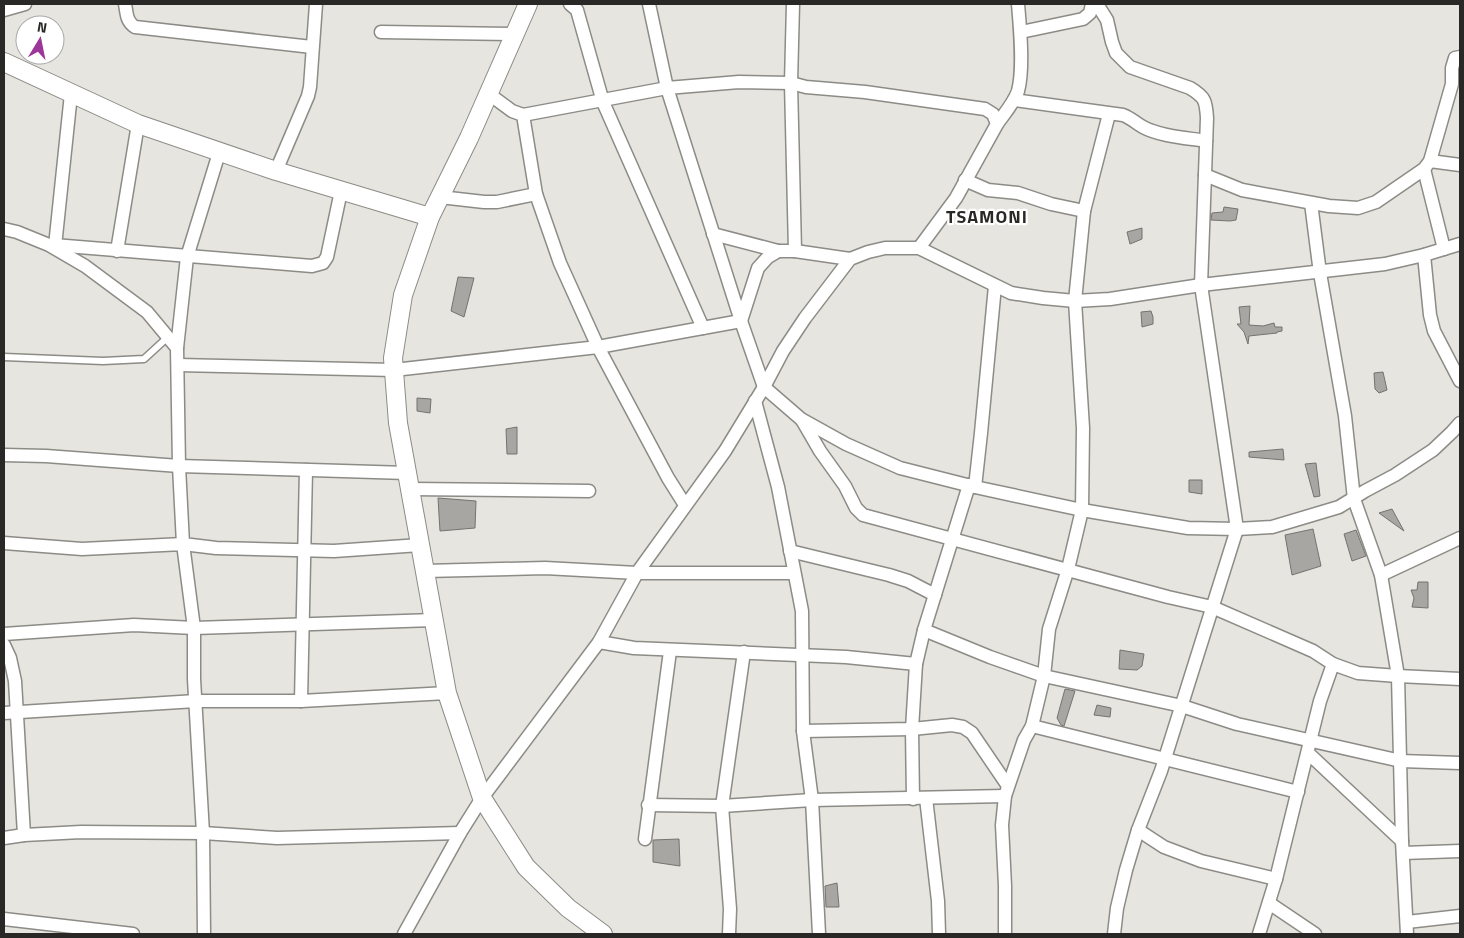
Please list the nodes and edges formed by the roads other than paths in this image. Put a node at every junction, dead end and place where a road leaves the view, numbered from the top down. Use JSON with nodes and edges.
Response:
{"nodes":[{"id":1,"x":25,"y":4,"type":"edge"},
{"id":2,"x":125,"y":4,"type":"edge"},
{"id":3,"x":316,"y":4,"type":"edge"},
{"id":4,"x":528,"y":4,"type":"edge"},
{"id":5,"x":570,"y":4,"type":"edge"},
{"id":6,"x":649,"y":4,"type":"edge"},
{"id":7,"x":793,"y":4,"type":"edge"},
{"id":8,"x":1018,"y":4,"type":"edge"},
{"id":9,"x":1092,"y":4,"type":"edge"},
{"id":10,"x":1097,"y":4,"type":"edge"},
{"id":11,"x":4,"y":10,"type":"edge"},
{"id":12,"x":381,"y":32,"type":"dead end"},
{"id":13,"x":1020,"y":32,"type":"junction"},
{"id":14,"x":515,"y":34,"type":"junction"},
{"id":15,"x":312,"y":47,"type":"junction"},
{"id":16,"x":1460,"y":57,"type":"edge"},
{"id":17,"x":4,"y":62,"type":"edge"},
{"id":18,"x":791,"y":83,"type":"junction"},
{"id":19,"x":667,"y":88,"type":"junction"},
{"id":20,"x":71,"y":94,"type":"junction"},
{"id":21,"x":489,"y":94,"type":"junction"},
{"id":22,"x":1014,"y":100,"type":"junction"},
{"id":23,"x":603,"y":102,"type":"junction"},
{"id":24,"x":1109,"y":114,"type":"junction"},
{"id":25,"x":522,"y":115,"type":"junction"},
{"id":26,"x":138,"y":124,"type":"junction"},
{"id":27,"x":997,"y":124,"type":"junction"},
{"id":28,"x":1206,"y":140,"type":"junction"},
{"id":29,"x":220,"y":153,"type":"junction"},
{"id":30,"x":1427,"y":165,"type":"junction"},
{"id":31,"x":1460,"y":165,"type":"edge"},
{"id":32,"x":276,"y":171,"type":"junction"},
{"id":33,"x":1205,"y":175,"type":"junction"},
{"id":34,"x":965,"y":180,"type":"junction"},
{"id":35,"x":342,"y":191,"type":"junction"},
{"id":36,"x":536,"y":194,"type":"junction"},
{"id":37,"x":440,"y":197,"type":"junction"},
{"id":38,"x":1311,"y":203,"type":"junction"},
{"id":39,"x":1084,"y":211,"type":"junction"},
{"id":40,"x":430,"y":217,"type":"junction"},
{"id":41,"x":4,"y":229,"type":"edge"},
{"id":42,"x":713,"y":234,"type":"junction"},
{"id":43,"x":1460,"y":244,"type":"edge"},
{"id":44,"x":52,"y":245,"type":"junction"},
{"id":45,"x":918,"y":248,"type":"junction"},
{"id":46,"x":1444,"y":250,"type":"junction"},
{"id":47,"x":117,"y":251,"type":"junction"},
{"id":48,"x":778,"y":251,"type":"junction"},
{"id":49,"x":795,"y":251,"type":"junction"},
{"id":50,"x":1424,"y":255,"type":"junction"},
{"id":51,"x":187,"y":257,"type":"junction"},
{"id":52,"x":850,"y":259,"type":"junction"},
{"id":53,"x":1320,"y":272,"type":"junction"},
{"id":54,"x":995,"y":286,"type":"junction"},
{"id":55,"x":1201,"y":286,"type":"junction"},
{"id":56,"x":1076,"y":301,"type":"junction"},
{"id":57,"x":741,"y":321,"type":"junction"},
{"id":58,"x":703,"y":328,"type":"junction"},
{"id":59,"x":168,"y":337,"type":"junction"},
{"id":60,"x":598,"y":346,"type":"junction"},
{"id":61,"x":177,"y":348,"type":"junction"},
{"id":62,"x":4,"y":358,"type":"edge"},
{"id":63,"x":178,"y":365,"type":"junction"},
{"id":64,"x":394,"y":370,"type":"junction"},
{"id":65,"x":1460,"y":381,"type":"edge"},
{"id":66,"x":764,"y":387,"type":"junction"},
{"id":67,"x":755,"y":401,"type":"junction"},
{"id":68,"x":801,"y":418,"type":"junction"},
{"id":69,"x":1460,"y":422,"type":"edge"},
{"id":70,"x":4,"y":455,"type":"edge"},
{"id":71,"x":179,"y":466,"type":"junction"},
{"id":72,"x":306,"y":470,"type":"junction"},
{"id":73,"x":409,"y":481,"type":"junction"},
{"id":74,"x":972,"y":486,"type":"junction"},
{"id":75,"x":589,"y":491,"type":"dead end"},
{"id":76,"x":1354,"y":499,"type":"junction"},
{"id":77,"x":685,"y":505,"type":"junction"},
{"id":78,"x":1082,"y":510,"type":"junction"},
{"id":79,"x":1237,"y":529,"type":"junction"},
{"id":80,"x":1460,"y":538,"type":"edge"},
{"id":81,"x":953,"y":539,"type":"junction"},
{"id":82,"x":4,"y":543,"type":"edge"},
{"id":83,"x":183,"y":544,"type":"junction"},
{"id":84,"x":420,"y":545,"type":"junction"},
{"id":85,"x":304,"y":549,"type":"junction"},
{"id":86,"x":790,"y":551,"type":"junction"},
{"id":87,"x":1068,"y":569,"type":"junction"},
{"id":88,"x":425,"y":571,"type":"junction"},
{"id":89,"x":637,"y":573,"type":"junction"},
{"id":90,"x":794,"y":573,"type":"junction"},
{"id":91,"x":1381,"y":575,"type":"junction"},
{"id":92,"x":935,"y":595,"type":"junction"},
{"id":93,"x":1212,"y":607,"type":"junction"},
{"id":94,"x":434,"y":620,"type":"junction"},
{"id":95,"x":303,"y":625,"type":"junction"},
{"id":96,"x":194,"y":628,"type":"junction"},
{"id":97,"x":924,"y":630,"type":"junction"},
{"id":98,"x":4,"y":634,"type":"edge"},
{"id":99,"x":599,"y":642,"type":"junction"},
{"id":100,"x":4,"y":645,"type":"edge"},
{"id":101,"x":670,"y":651,"type":"junction"},
{"id":102,"x":744,"y":652,"type":"junction"},
{"id":103,"x":802,"y":655,"type":"junction"},
{"id":104,"x":916,"y":664,"type":"junction"},
{"id":105,"x":1332,"y":664,"type":"junction"},
{"id":106,"x":1044,"y":676,"type":"junction"},
{"id":107,"x":1398,"y":676,"type":"junction"},
{"id":108,"x":1460,"y":679,"type":"edge"},
{"id":109,"x":447,"y":693,"type":"junction"},
{"id":110,"x":301,"y":700,"type":"junction"},
{"id":111,"x":196,"y":701,"type":"junction"},
{"id":112,"x":1182,"y":706,"type":"junction"},
{"id":113,"x":4,"y":713,"type":"edge"},
{"id":114,"x":17,"y":713,"type":"junction"},
{"id":115,"x":1032,"y":726,"type":"junction"},
{"id":116,"x":912,"y":729,"type":"junction"},
{"id":117,"x":803,"y":731,"type":"junction"},
{"id":118,"x":1312,"y":740,"type":"junction"},
{"id":119,"x":1308,"y":753,"type":"junction"},
{"id":120,"x":1165,"y":759,"type":"junction"},
{"id":121,"x":1401,"y":761,"type":"junction"},
{"id":122,"x":1460,"y":763,"type":"edge"},
{"id":123,"x":1006,"y":791,"type":"junction"},
{"id":124,"x":1298,"y":792,"type":"junction"},
{"id":125,"x":482,"y":798,"type":"junction"},
{"id":126,"x":919,"y":798,"type":"junction"},
{"id":127,"x":812,"y":800,"type":"junction"},
{"id":128,"x":648,"y":805,"type":"junction"},
{"id":129,"x":722,"y":806,"type":"junction"},
{"id":130,"x":1138,"y":830,"type":"junction"},
{"id":131,"x":202,"y":833,"type":"junction"},
{"id":132,"x":460,"y":833,"type":"junction"},
{"id":133,"x":24,"y":835,"type":"junction"},
{"id":134,"x":4,"y":838,"type":"edge"},
{"id":135,"x":645,"y":838,"type":"dead end"},
{"id":136,"x":1402,"y":847,"type":"junction"},
{"id":137,"x":1460,"y":852,"type":"edge"},
{"id":138,"x":1276,"y":878,"type":"junction"},
{"id":139,"x":1269,"y":902,"type":"junction"},
{"id":140,"x":1460,"y":916,"type":"edge"},
{"id":141,"x":4,"y":919,"type":"edge"},
{"id":142,"x":1407,"y":928,"type":"edge"},
{"id":143,"x":133,"y":934,"type":"edge"},
{"id":144,"x":204,"y":934,"type":"edge"},
{"id":145,"x":404,"y":934,"type":"edge"},
{"id":146,"x":603,"y":934,"type":"edge"},
{"id":147,"x":729,"y":934,"type":"edge"},
{"id":148,"x":819,"y":934,"type":"edge"},
{"id":149,"x":939,"y":934,"type":"edge"},
{"id":150,"x":1005,"y":934,"type":"edge"},
{"id":151,"x":1114,"y":934,"type":"edge"},
{"id":152,"x":1259,"y":934,"type":"edge"},
{"id":153,"x":1316,"y":934,"type":"edge"}],
"edges":[{"from":1,"to":11,"type":"street"},
{"from":2,"to":15,"type":"street"},
{"from":3,"to":15,"type":"street"},
{"from":4,"to":14,"type":"main road"},
{"from":5,"to":23,"type":"street"},
{"from":6,"to":19,"type":"street"},
{"from":7,"to":18,"type":"street"},
{"from":8,"to":13,"type":"street"},
{"from":9,"to":13,"type":"street"},
{"from":10,"to":28,"type":"street"},
{"from":12,"to":14,"type":"street"},
{"from":13,"to":22,"type":"street"},
{"from":14,"to":21,"type":"main road"},
{"from":15,"to":32,"type":"street"},
{"from":16,"to":30,"type":"street"},
{"from":17,"to":20,"type":"main road"},
{"from":18,"to":19,"type":"street"},
{"from":18,"to":27,"type":"street"},
{"from":18,"to":49,"type":"street"},
{"from":19,"to":23,"type":"street"},
{"from":19,"to":42,"type":"street"},
{"from":20,"to":26,"type":"main road"},
{"from":20,"to":44,"type":"street"},
{"from":21,"to":25,"type":"street"},
{"from":21,"to":37,"type":"main road"},
{"from":22,"to":24,"type":"street"},
{"from":22,"to":27,"type":"street"},
{"from":23,"to":25,"type":"street"},
{"from":23,"to":58,"type":"street"},
{"from":24,"to":28,"type":"street"},
{"from":24,"to":39,"type":"street"},
{"from":25,"to":36,"type":"street"},
{"from":26,"to":29,"type":"main road"},
{"from":26,"to":47,"type":"street"},
{"from":27,"to":34,"type":"street"},
{"from":28,"to":33,"type":"street"},
{"from":29,"to":32,"type":"main road"},
{"from":29,"to":51,"type":"street"},
{"from":30,"to":31,"type":"street"},
{"from":30,"to":38,"type":"street"},
{"from":30,"to":46,"type":"street"},
{"from":32,"to":35,"type":"main road"},
{"from":33,"to":38,"type":"street"},
{"from":33,"to":55,"type":"street"},
{"from":34,"to":39,"type":"street"},
{"from":34,"to":45,"type":"street"},
{"from":35,"to":40,"type":"main road"},
{"from":35,"to":51,"type":"street"},
{"from":36,"to":37,"type":"street"},
{"from":36,"to":60,"type":"street"},
{"from":37,"to":40,"type":"main road"},
{"from":38,"to":53,"type":"street"},
{"from":39,"to":56,"type":"street"},
{"from":40,"to":64,"type":"main road"},
{"from":41,"to":44,"type":"street"},
{"from":42,"to":48,"type":"street"},
{"from":42,"to":57,"type":"street"},
{"from":43,"to":46,"type":"street"},
{"from":44,"to":47,"type":"street"},
{"from":44,"to":59,"type":"street"},
{"from":45,"to":52,"type":"street"},
{"from":45,"to":54,"type":"street"},
{"from":46,"to":50,"type":"street"},
{"from":47,"to":51,"type":"street"},
{"from":48,"to":49,"type":"street"},
{"from":48,"to":57,"type":"street"},
{"from":49,"to":52,"type":"street"},
{"from":50,"to":53,"type":"street"},
{"from":50,"to":65,"type":"street"},
{"from":51,"to":61,"type":"street"},
{"from":52,"to":66,"type":"street"},
{"from":53,"to":55,"type":"street"},
{"from":53,"to":76,"type":"street"},
{"from":54,"to":56,"type":"street"},
{"from":54,"to":74,"type":"street"},
{"from":55,"to":56,"type":"street"},
{"from":55,"to":79,"type":"street"},
{"from":56,"to":78,"type":"street"},
{"from":57,"to":58,"type":"street"},
{"from":57,"to":66,"type":"street"},
{"from":58,"to":60,"type":"street"},
{"from":59,"to":61,"type":"street"},
{"from":59,"to":62,"type":"lane"},
{"from":60,"to":64,"type":"street"},
{"from":60,"to":77,"type":"street"},
{"from":61,"to":63,"type":"street"},
{"from":63,"to":64,"type":"street"},
{"from":63,"to":71,"type":"street"},
{"from":64,"to":73,"type":"main road"},
{"from":66,"to":67,"type":"street"},
{"from":66,"to":68,"type":"street"},
{"from":67,"to":77,"type":"street"},
{"from":67,"to":86,"type":"street"},
{"from":68,"to":74,"type":"street"},
{"from":68,"to":81,"type":"street"},
{"from":69,"to":76,"type":"street"},
{"from":70,"to":71,"type":"street"},
{"from":71,"to":72,"type":"street"},
{"from":71,"to":83,"type":"street"},
{"from":72,"to":73,"type":"street"},
{"from":72,"to":85,"type":"street"},
{"from":73,"to":75,"type":"street"},
{"from":73,"to":84,"type":"main road"},
{"from":74,"to":78,"type":"street"},
{"from":74,"to":81,"type":"street"},
{"from":76,"to":79,"type":"street"},
{"from":76,"to":91,"type":"street"},
{"from":77,"to":89,"type":"street"},
{"from":78,"to":79,"type":"street"},
{"from":78,"to":87,"type":"street"},
{"from":79,"to":93,"type":"street"},
{"from":80,"to":91,"type":"street"},
{"from":81,"to":87,"type":"street"},
{"from":81,"to":92,"type":"street"},
{"from":82,"to":83,"type":"street"},
{"from":83,"to":85,"type":"street"},
{"from":83,"to":96,"type":"street"},
{"from":84,"to":85,"type":"street"},
{"from":84,"to":88,"type":"main road"},
{"from":85,"to":95,"type":"street"},
{"from":86,"to":90,"type":"street"},
{"from":86,"to":92,"type":"street"},
{"from":87,"to":93,"type":"street"},
{"from":87,"to":106,"type":"street"},
{"from":88,"to":89,"type":"street"},
{"from":88,"to":94,"type":"main road"},
{"from":89,"to":90,"type":"street"},
{"from":89,"to":99,"type":"street"},
{"from":90,"to":103,"type":"street"},
{"from":91,"to":107,"type":"street"},
{"from":92,"to":97,"type":"street"},
{"from":93,"to":105,"type":"street"},
{"from":93,"to":112,"type":"street"},
{"from":94,"to":95,"type":"street"},
{"from":94,"to":109,"type":"main road"},
{"from":95,"to":96,"type":"street"},
{"from":95,"to":110,"type":"street"},
{"from":96,"to":98,"type":"street"},
{"from":96,"to":111,"type":"street"},
{"from":97,"to":104,"type":"street"},
{"from":97,"to":106,"type":"street"},
{"from":99,"to":101,"type":"street"},
{"from":99,"to":125,"type":"street"},
{"from":100,"to":114,"type":"street"},
{"from":101,"to":102,"type":"street"},
{"from":101,"to":128,"type":"street"},
{"from":102,"to":103,"type":"street"},
{"from":102,"to":129,"type":"street"},
{"from":103,"to":104,"type":"street"},
{"from":103,"to":117,"type":"street"},
{"from":104,"to":116,"type":"street"},
{"from":105,"to":107,"type":"street"},
{"from":105,"to":118,"type":"street"},
{"from":106,"to":112,"type":"street"},
{"from":106,"to":115,"type":"street"},
{"from":107,"to":108,"type":"street"},
{"from":107,"to":121,"type":"street"},
{"from":109,"to":110,"type":"street"},
{"from":109,"to":125,"type":"main road"},
{"from":110,"to":111,"type":"street"},
{"from":111,"to":114,"type":"street"},
{"from":111,"to":131,"type":"street"},
{"from":112,"to":118,"type":"street"},
{"from":112,"to":120,"type":"street"},
{"from":113,"to":114,"type":"street"},
{"from":114,"to":133,"type":"street"},
{"from":115,"to":120,"type":"street"},
{"from":115,"to":123,"type":"street"},
{"from":116,"to":117,"type":"street"},
{"from":116,"to":123,"type":"street"},
{"from":116,"to":126,"type":"street"},
{"from":117,"to":127,"type":"street"},
{"from":118,"to":119,"type":"street"},
{"from":118,"to":121,"type":"street"},
{"from":119,"to":124,"type":"street"},
{"from":119,"to":136,"type":"street"},
{"from":120,"to":124,"type":"street"},
{"from":120,"to":130,"type":"street"},
{"from":121,"to":122,"type":"street"},
{"from":121,"to":136,"type":"street"},
{"from":123,"to":126,"type":"street"},
{"from":123,"to":150,"type":"street"},
{"from":124,"to":138,"type":"street"},
{"from":125,"to":132,"type":"street"},
{"from":125,"to":146,"type":"main road"},
{"from":126,"to":127,"type":"street"},
{"from":126,"to":149,"type":"street"},
{"from":127,"to":129,"type":"street"},
{"from":127,"to":148,"type":"street"},
{"from":128,"to":129,"type":"street"},
{"from":128,"to":135,"type":"street"},
{"from":129,"to":147,"type":"street"},
{"from":130,"to":138,"type":"street"},
{"from":130,"to":151,"type":"street"},
{"from":131,"to":132,"type":"street"},
{"from":131,"to":133,"type":"street"},
{"from":131,"to":144,"type":"street"},
{"from":132,"to":145,"type":"street"},
{"from":133,"to":134,"type":"street"},
{"from":136,"to":137,"type":"street"},
{"from":136,"to":142,"type":"street"},
{"from":138,"to":139,"type":"street"},
{"from":139,"to":152,"type":"street"},
{"from":139,"to":153,"type":"street"},
{"from":140,"to":142,"type":"street"},
{"from":141,"to":143,"type":"street"}]}
